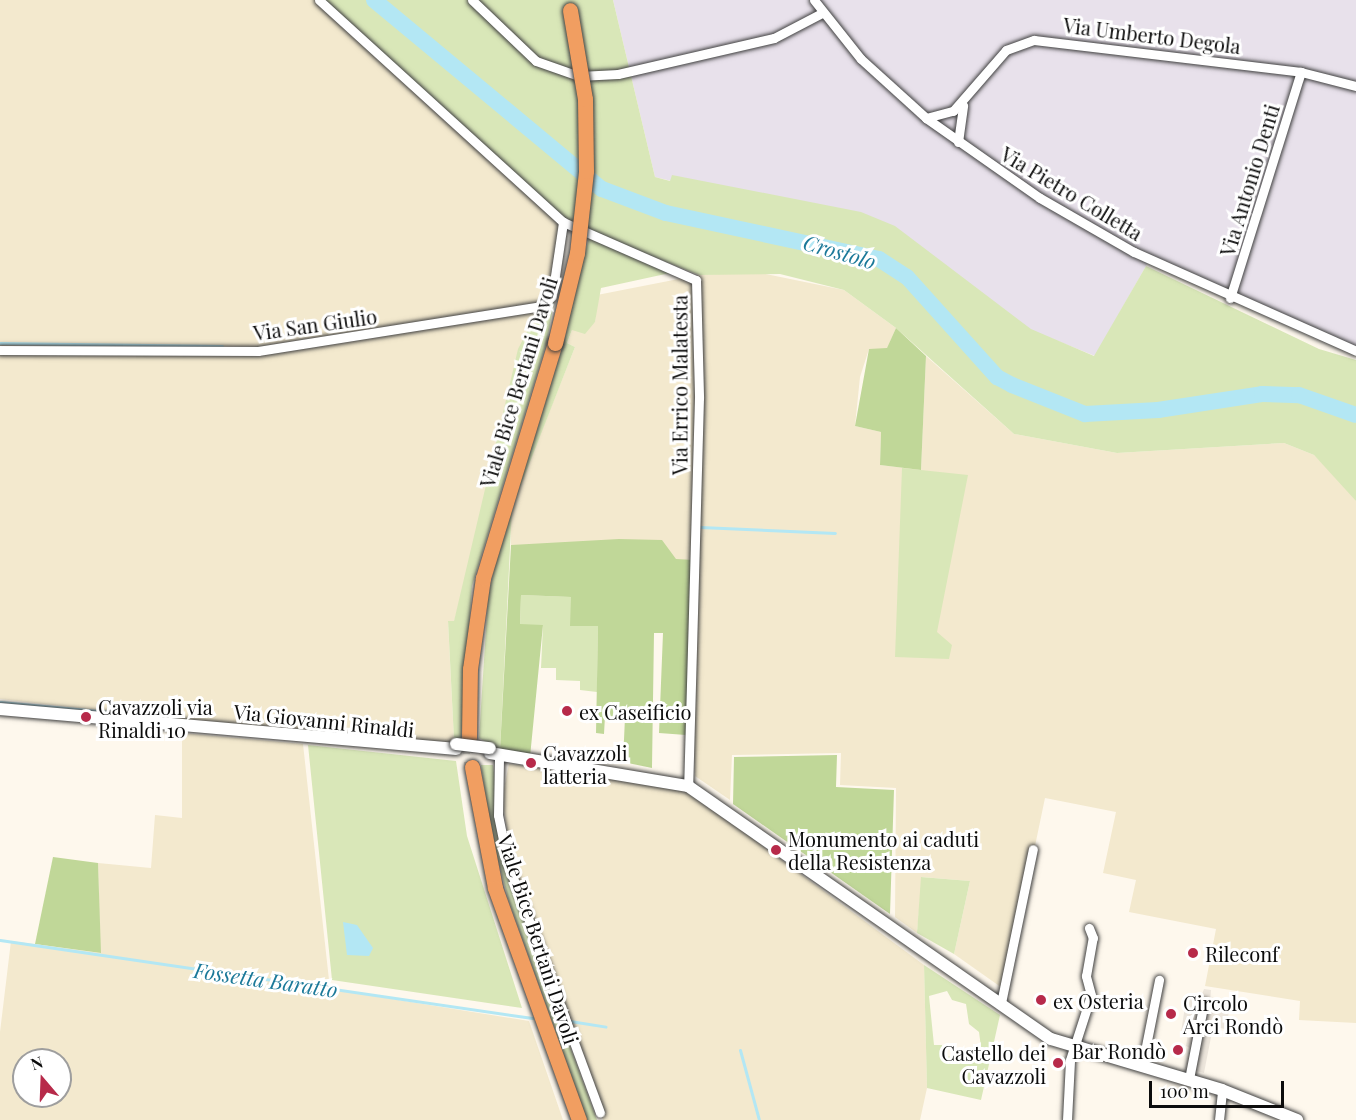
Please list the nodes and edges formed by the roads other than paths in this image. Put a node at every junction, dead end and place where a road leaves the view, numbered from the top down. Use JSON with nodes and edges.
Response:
{"nodes":[{"id":1,"x":319,"y":0,"type":"edge"},
{"id":2,"x":472,"y":0,"type":"edge"},
{"id":3,"x":814,"y":0,"type":"edge"},
{"id":4,"x":569,"y":5,"type":"edge"},
{"id":5,"x":822,"y":13,"type":"junction"},
{"id":6,"x":1301,"y":72,"type":"junction"},
{"id":7,"x":1356,"y":86,"type":"edge"},
{"id":8,"x":966,"y":97,"type":"junction"},
{"id":9,"x":926,"y":118,"type":"junction"},
{"id":10,"x":958,"y":142,"type":"junction"},
{"id":11,"x":563,"y":222,"type":"junction"},
{"id":12,"x":1230,"y":298,"type":"junction"},
{"id":13,"x":0,"y":350,"type":"edge"},
{"id":14,"x":1356,"y":351,"type":"edge"},
{"id":15,"x":0,"y":709,"type":"edge"},
{"id":16,"x":460,"y":744,"type":"junction"},
{"id":17,"x":497,"y":755,"type":"junction"},
{"id":18,"x":472,"y":767,"type":"tunnel mouth"},
{"id":19,"x":688,"y":786,"type":"junction"},
{"id":20,"x":1033,"y":849,"type":"dead end"},
{"id":21,"x":1089,"y":928,"type":"dead end"},
{"id":22,"x":1159,"y":980,"type":"dead end"},
{"id":23,"x":1204,"y":1002,"type":"dead end"},
{"id":24,"x":1002,"y":1003,"type":"junction"},
{"id":25,"x":1075,"y":1048,"type":"junction"},
{"id":26,"x":1142,"y":1066,"type":"junction"},
{"id":27,"x":1189,"y":1079,"type":"junction"},
{"id":28,"x":1222,"y":1090,"type":"junction"},
{"id":29,"x":600,"y":1113,"type":"dead end"},
{"id":30,"x":579,"y":1120,"type":"edge"},
{"id":31,"x":1067,"y":1120,"type":"edge"},
{"id":32,"x":1219,"y":1120,"type":"edge"},
{"id":33,"x":1297,"y":1120,"type":"edge"}],
"edges":[{"from":1,"to":11,"type":"street","name":"Via Errico Malatesta"},
{"from":2,"to":5,"type":"street"},
{"from":3,"to":5,"type":"street","name":"Via Pietro Colletta"},
{"from":4,"to":16,"type":"highway","name":"Viale Bice Bertani Davoli","bridge":true},
{"from":5,"to":9,"type":"street","name":"Via Pietro Colletta"},
{"from":6,"to":7,"type":"street","name":"Via Umberto Degola"},
{"from":6,"to":8,"type":"street","name":"Via Umberto Degola"},
{"from":6,"to":12,"type":"street","name":"Via Antonio Denti"},
{"from":8,"to":9,"type":"street","name":"Via Umberto Degola"},
{"from":8,"to":10,"type":"street","name":"Via Umberto Degola"},
{"from":9,"to":10,"type":"street","name":"Via Pietro Colletta"},
{"from":10,"to":12,"type":"street","name":"Via Pietro Colletta"},
{"from":11,"to":13,"type":"street","name":"Via San Giulio"},
{"from":11,"to":19,"type":"street","name":"Via Errico Malatesta"},
{"from":12,"to":14,"type":"street","name":"Via Pietro Colletta"},
{"from":15,"to":16,"type":"street","name":"Via Giovanni Rinaldi"},
{"from":16,"to":17,"type":"street","name":"Via Giovanni Rinaldi"},
{"from":17,"to":19,"type":"street","name":"Via Giovanni Rinaldi"},
{"from":17,"to":29,"type":"street"},
{"from":18,"to":30,"type":"highway","name":"Viale Bice Bertani Davoli"},
{"from":19,"to":24,"type":"street","name":"Via Giovanni Rinaldi"},
{"from":20,"to":24,"type":"street"},
{"from":21,"to":25,"type":"street"},
{"from":22,"to":26,"type":"street"},
{"from":23,"to":27,"type":"street"},
{"from":24,"to":25,"type":"street","name":"Via Giovanni Rinaldi"},
{"from":25,"to":26,"type":"street","name":"Via Giovanni Rinaldi"},
{"from":25,"to":31,"type":"street"},
{"from":26,"to":27,"type":"street","name":"Via Giovanni Rinaldi"},
{"from":27,"to":28,"type":"street","name":"Via Giovanni Rinaldi"},
{"from":28,"to":32,"type":"street"},
{"from":28,"to":33,"type":"street","name":"Via Giovanni Rinaldi"}]}
